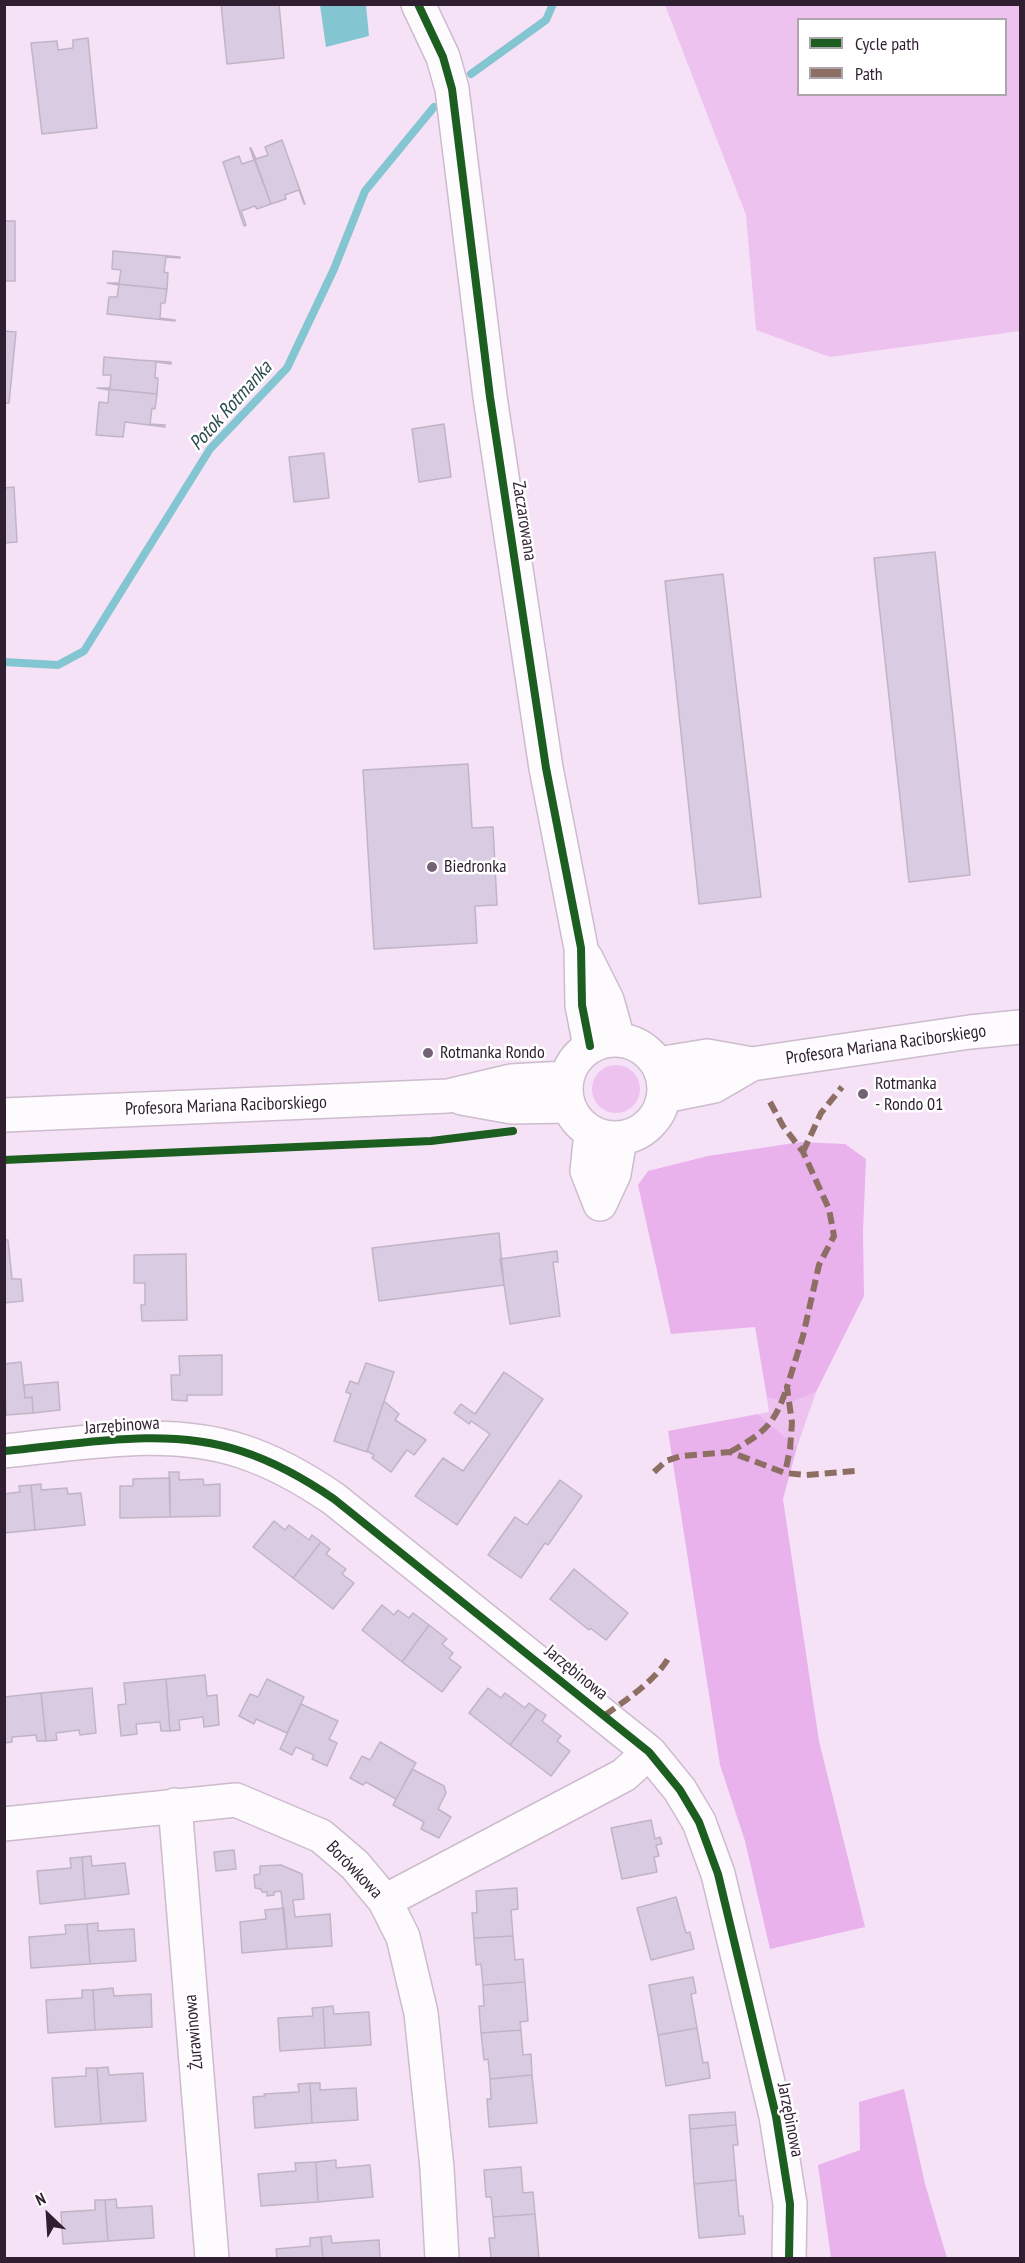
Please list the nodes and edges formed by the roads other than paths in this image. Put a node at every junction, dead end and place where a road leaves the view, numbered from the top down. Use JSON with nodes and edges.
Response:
{"nodes":[{"id":1,"x":418,"y":4,"type":"edge"},
{"id":2,"x":1020,"y":1027,"type":"edge"},
{"id":3,"x":604,"y":1043,"type":"junction"},
{"id":4,"x":658,"y":1064,"type":"junction"},
{"id":5,"x":752,"y":1064,"type":"junction"},
{"id":6,"x":567,"y":1092,"type":"junction"},
{"id":7,"x":664,"y":1096,"type":"junction"},
{"id":8,"x":4,"y":1115,"type":"edge"},
{"id":9,"x":4,"y":1451,"type":"edge"},
{"id":10,"x":649,"y":1752,"type":"junction"},
{"id":11,"x":175,"y":1805,"type":"junction"},
{"id":12,"x":4,"y":1824,"type":"edge"},
{"id":13,"x":385,"y":1901,"type":"junction"},
{"id":14,"x":212,"y":2259,"type":"edge"},
{"id":15,"x":442,"y":2259,"type":"edge"},
{"id":16,"x":789,"y":2259,"type":"edge"}],
"edges":[{"from":1,"to":3,"type":"street","name":"Zaczarowana"},
{"from":2,"to":5,"type":"street","name":"Profesora Mariana Raciborskiego"},
{"from":3,"to":4,"type":"street"},
{"from":3,"to":6,"type":"street"},
{"from":4,"to":5,"type":"street","name":"Profesora Mariana Raciborskiego"},
{"from":4,"to":7,"type":"street"},
{"from":5,"to":7,"type":"street","name":"Profesora Mariana Raciborskiego"},
{"from":6,"to":7,"type":"street"},
{"from":6,"to":8,"type":"street","name":"Profesora Mariana Raciborskiego"},
{"from":9,"to":10,"type":"street","name":"Jarzębinowa"},
{"from":10,"to":13,"type":"street"},
{"from":10,"to":16,"type":"street","name":"Jarzębinowa"},
{"from":11,"to":12,"type":"street","name":"Borówkowa"},
{"from":11,"to":13,"type":"street","name":"Borówkowa"},
{"from":11,"to":14,"type":"street","name":"Żurawinowa"},
{"from":13,"to":15,"type":"street","name":"Borówkowa"}]}
